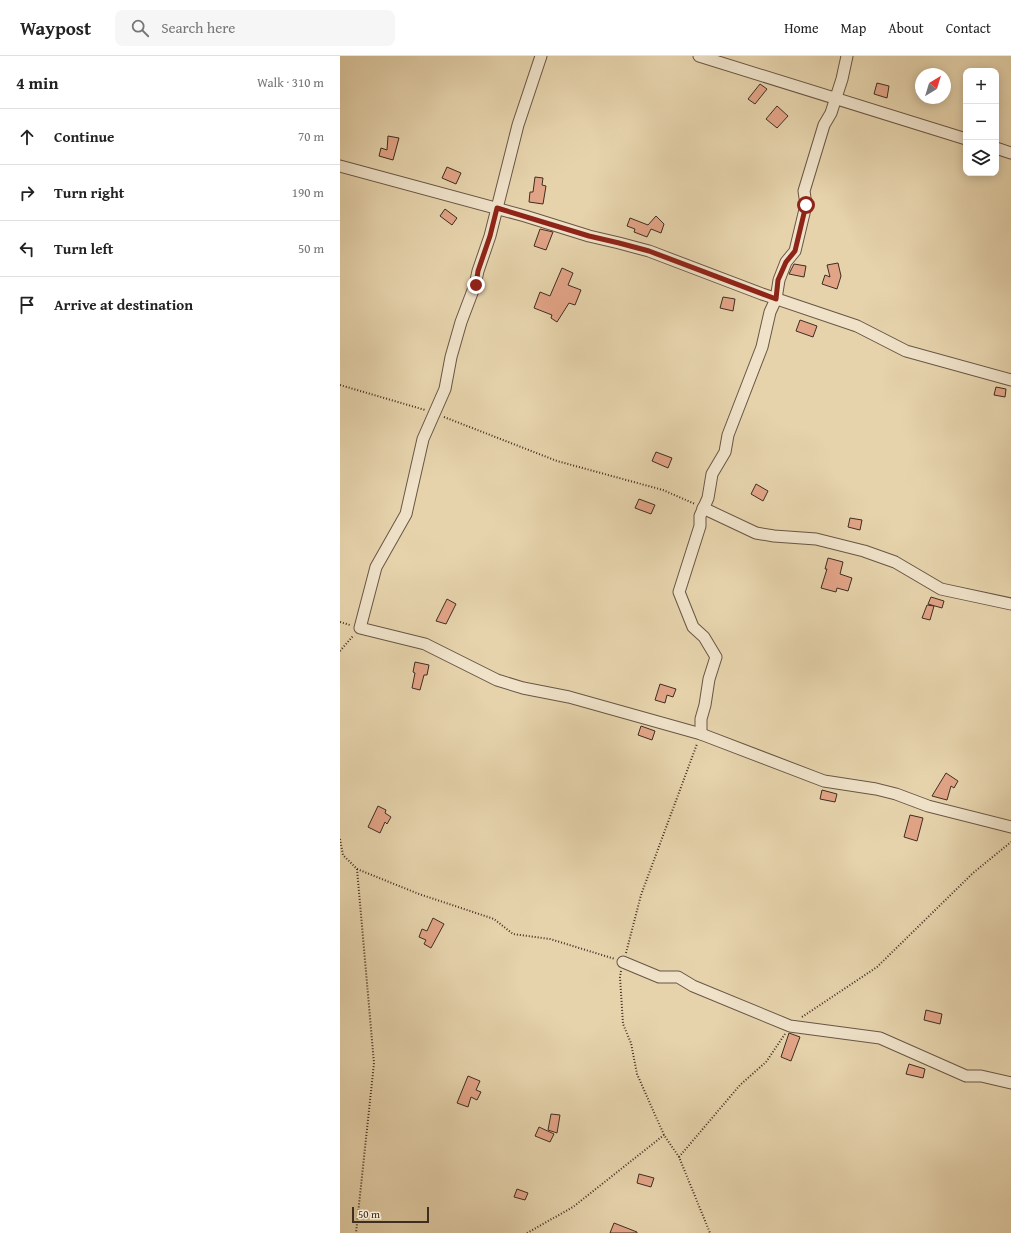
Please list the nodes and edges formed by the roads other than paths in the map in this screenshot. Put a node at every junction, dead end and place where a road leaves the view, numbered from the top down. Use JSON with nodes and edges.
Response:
{"nodes":[{"id":1,"x":541,"y":56,"type":"edge"},
{"id":2,"x":699,"y":56,"type":"edge"},
{"id":3,"x":847,"y":56,"type":"edge"},
{"id":4,"x":835,"y":99,"type":"junction"},
{"id":5,"x":963,"y":138,"type":"edge"},
{"id":6,"x":999,"y":149,"type":"edge"},
{"id":7,"x":1011,"y":153,"type":"edge"},
{"id":8,"x":340,"y":166,"type":"edge"},
{"id":9,"x":497,"y":208,"type":"junction"},
{"id":10,"x":776,"y":299,"type":"junction"},
{"id":11,"x":1011,"y":380,"type":"edge"},
{"id":12,"x":703,"y":508,"type":"junction"},
{"id":13,"x":1011,"y":604,"type":"edge"},
{"id":14,"x":701,"y":734,"type":"junction"},
{"id":15,"x":1011,"y":827,"type":"edge"},
{"id":16,"x":623,"y":962,"type":"road end"},
{"id":17,"x":1011,"y":1084,"type":"edge"}],
"edges":[{"from":1,"to":9,"type":"street"},
{"from":2,"to":4,"type":"street"},
{"from":3,"to":4,"type":"street"},
{"from":4,"to":5,"type":"street"},
{"from":4,"to":10,"type":"street"},
{"from":6,"to":7,"type":"street"},
{"from":8,"to":9,"type":"street"},
{"from":9,"to":10,"type":"street"},
{"from":9,"to":14,"type":"street"},
{"from":10,"to":11,"type":"street"},
{"from":10,"to":12,"type":"street"},
{"from":12,"to":13,"type":"street"},
{"from":12,"to":14,"type":"street"},
{"from":14,"to":15,"type":"street"},
{"from":16,"to":17,"type":"street"}]}
